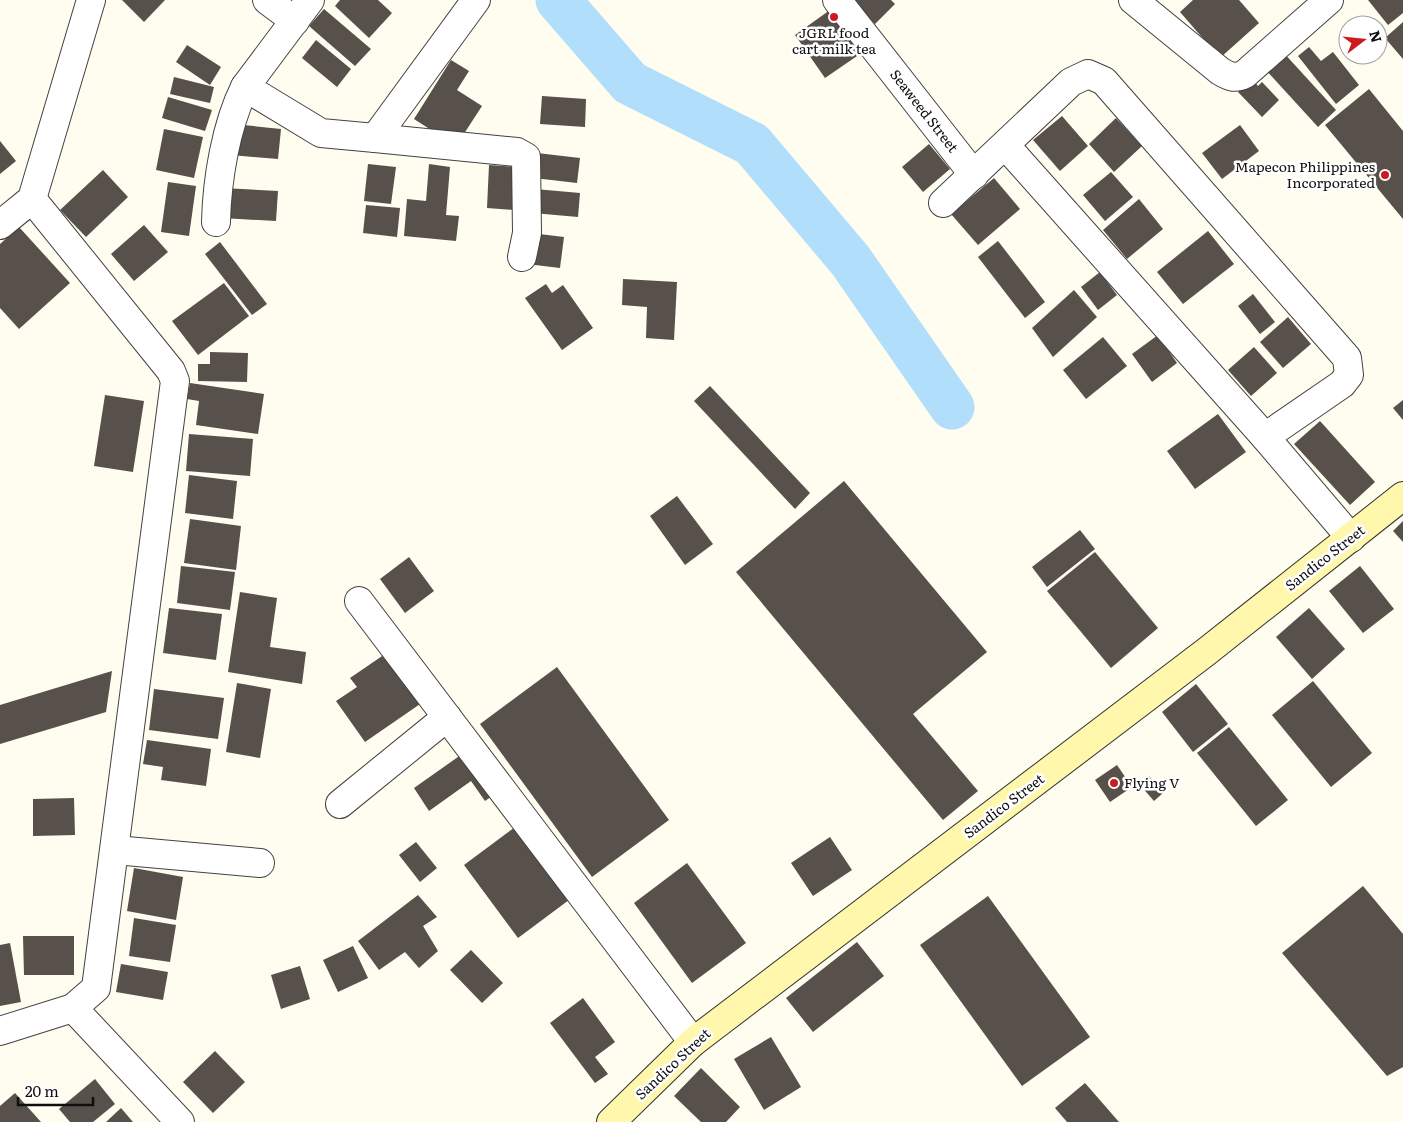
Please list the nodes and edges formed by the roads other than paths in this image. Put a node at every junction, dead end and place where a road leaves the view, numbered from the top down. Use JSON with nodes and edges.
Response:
{"nodes":[{"id":1,"x":91,"y":0,"type":"edge"},
{"id":2,"x":267,"y":0,"type":"edge"},
{"id":3,"x":476,"y":0,"type":"edge"},
{"id":4,"x":837,"y":0,"type":"edge"},
{"id":5,"x":1132,"y":0,"type":"edge"},
{"id":6,"x":1329,"y":0,"type":"edge"},
{"id":7,"x":302,"y":10,"type":"edge"},
{"id":8,"x":245,"y":87,"type":"junction"},
{"id":9,"x":375,"y":138,"type":"junction"},
{"id":10,"x":1006,"y":146,"type":"junction"},
{"id":11,"x":974,"y":175,"type":"junction"},
{"id":12,"x":32,"y":199,"type":"junction"},
{"id":13,"x":943,"y":203,"type":"dead end"},
{"id":14,"x":216,"y":222,"type":"dead end"},
{"id":15,"x":0,"y":226,"type":"edge"},
{"id":16,"x":522,"y":257,"type":"dead end"},
{"id":17,"x":1265,"y":437,"type":"junction"},
{"id":18,"x":1403,"y":496,"type":"edge"},
{"id":19,"x":1351,"y":538,"type":"junction"},
{"id":20,"x":359,"y":601,"type":"dead end"},
{"id":21,"x":447,"y":717,"type":"junction"},
{"id":22,"x":340,"y":804,"type":"dead end"},
{"id":23,"x":115,"y":850,"type":"junction"},
{"id":24,"x":260,"y":863,"type":"dead end"},
{"id":25,"x":73,"y":1008,"type":"junction"},
{"id":26,"x":0,"y":1031,"type":"edge"},
{"id":27,"x":693,"y":1042,"type":"junction"},
{"id":28,"x":180,"y":1122,"type":"edge"},
{"id":29,"x":611,"y":1122,"type":"edge"}],
"edges":[{"from":1,"to":12,"type":"street"},
{"from":2,"to":7,"type":"street"},
{"from":3,"to":9,"type":"street"},
{"from":4,"to":11,"type":"street","name":"Seaweed Street"},
{"from":5,"to":6,"type":"street"},
{"from":7,"to":8,"type":"street"},
{"from":8,"to":9,"type":"street"},
{"from":8,"to":14,"type":"street"},
{"from":9,"to":16,"type":"street"},
{"from":10,"to":11,"type":"street"},
{"from":10,"to":17,"type":"street"},
{"from":10,"to":17,"type":"street"},
{"from":11,"to":13,"type":"street"},
{"from":12,"to":15,"type":"street"},
{"from":12,"to":23,"type":"street"},
{"from":17,"to":19,"type":"street"},
{"from":18,"to":19,"type":"main road","name":"Sandico Street"},
{"from":19,"to":27,"type":"main road","name":"Sandico Street"},
{"from":20,"to":21,"type":"street"},
{"from":21,"to":22,"type":"street"},
{"from":21,"to":27,"type":"street"},
{"from":23,"to":24,"type":"street"},
{"from":23,"to":25,"type":"street"},
{"from":25,"to":26,"type":"street"},
{"from":25,"to":28,"type":"street"},
{"from":27,"to":29,"type":"main road","name":"Sandico Street"}]}
